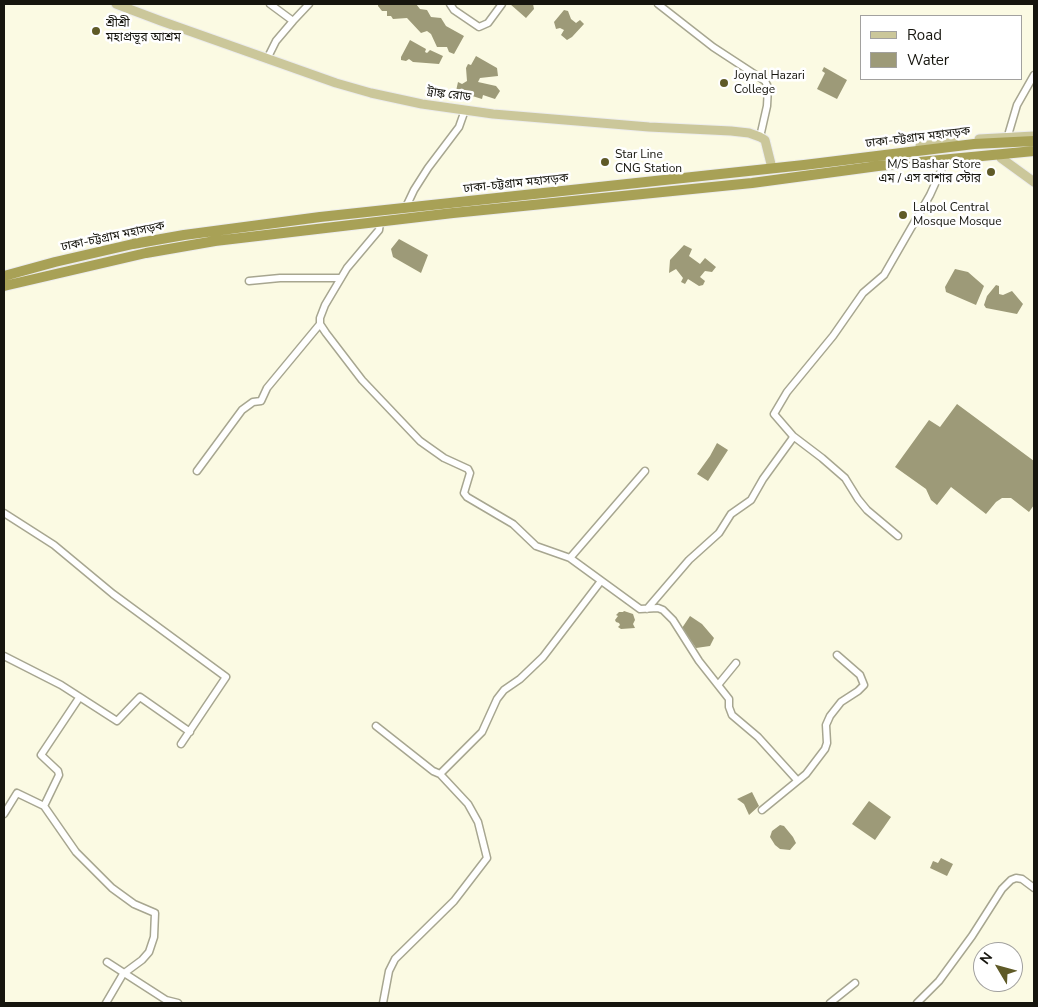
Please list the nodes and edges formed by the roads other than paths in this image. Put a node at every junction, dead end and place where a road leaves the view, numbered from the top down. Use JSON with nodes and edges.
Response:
{"nodes":[{"id":1,"x":116,"y":4,"type":"edge"},
{"id":2,"x":270,"y":4,"type":"edge"},
{"id":3,"x":309,"y":4,"type":"edge"},
{"id":4,"x":450,"y":4,"type":"edge"},
{"id":5,"x":502,"y":4,"type":"edge"},
{"id":6,"x":658,"y":4,"type":"edge"},
{"id":7,"x":294,"y":21,"type":"junction"},
{"id":8,"x":267,"y":59,"type":"junction"},
{"id":9,"x":1034,"y":75,"type":"edge"},
{"id":10,"x":465,"y":110,"type":"junction"},
{"id":11,"x":1034,"y":136,"type":"edge"},
{"id":12,"x":760,"y":137,"type":"junction"},
{"id":13,"x":1009,"y":137,"type":"junction"},
{"id":14,"x":1034,"y":141,"type":"edge"},
{"id":15,"x":1034,"y":153,"type":"edge"},
{"id":16,"x":891,"y":154,"type":"junction"},
{"id":17,"x":1017,"y":157,"type":"junction"},
{"id":18,"x":1001,"y":158,"type":"junction"},
{"id":19,"x":944,"y":164,"type":"junction"},
{"id":20,"x":804,"y":165,"type":"junction"},
{"id":21,"x":889,"y":165,"type":"junction"},
{"id":22,"x":772,"y":168,"type":"junction"},
{"id":23,"x":1016,"y":169,"type":"junction"},
{"id":24,"x":705,"y":175,"type":"junction"},
{"id":25,"x":804,"y":177,"type":"junction"},
{"id":26,"x":685,"y":178,"type":"junction"},
{"id":27,"x":1034,"y":182,"type":"edge"},
{"id":28,"x":705,"y":187,"type":"junction"},
{"id":29,"x":686,"y":189,"type":"junction"},
{"id":30,"x":405,"y":209,"type":"junction"},
{"id":31,"x":380,"y":222,"type":"junction"},
{"id":32,"x":4,"y":276,"type":"edge"},
{"id":33,"x":341,"y":278,"type":"junction"},
{"id":34,"x":249,"y":281,"type":"dead end"},
{"id":35,"x":4,"y":286,"type":"edge"},
{"id":36,"x":320,"y":324,"type":"junction"},
{"id":37,"x":793,"y":436,"type":"junction"},
{"id":38,"x":197,"y":471,"type":"dead end"},
{"id":39,"x":645,"y":471,"type":"dead end"},
{"id":40,"x":4,"y":512,"type":"edge"},
{"id":41,"x":898,"y":536,"type":"dead end"},
{"id":42,"x":570,"y":558,"type":"junction"},
{"id":43,"x":601,"y":582,"type":"junction"},
{"id":44,"x":647,"y":610,"type":"junction"},
{"id":45,"x":836,"y":655,"type":"dead end"},
{"id":46,"x":4,"y":656,"type":"edge"},
{"id":47,"x":736,"y":663,"type":"dead end"},
{"id":48,"x":718,"y":684,"type":"junction"},
{"id":49,"x":79,"y":698,"type":"junction"},
{"id":50,"x":376,"y":726,"type":"dead end"},
{"id":51,"x":190,"y":732,"type":"junction"},
{"id":52,"x":181,"y":744,"type":"dead end"},
{"id":53,"x":440,"y":774,"type":"junction"},
{"id":54,"x":797,"y":780,"type":"junction"},
{"id":55,"x":44,"y":806,"type":"junction"},
{"id":56,"x":762,"y":810,"type":"dead end"},
{"id":57,"x":4,"y":814,"type":"edge"},
{"id":58,"x":1034,"y":888,"type":"edge"},
{"id":59,"x":107,"y":962,"type":"dead end"},
{"id":60,"x":123,"y":974,"type":"junction"},
{"id":61,"x":855,"y":983,"type":"dead end"},
{"id":62,"x":106,"y":1003,"type":"edge"},
{"id":63,"x":178,"y":1003,"type":"edge"},
{"id":64,"x":383,"y":1003,"type":"edge"},
{"id":65,"x":830,"y":1003,"type":"edge"},
{"id":66,"x":917,"y":1003,"type":"edge"}],
"edges":[{"from":1,"to":8,"type":"main road","name":"ট্রাঙ্ক রোড"},
{"from":2,"to":7,"type":"street"},
{"from":3,"to":7,"type":"street"},
{"from":4,"to":5,"type":"street"},
{"from":6,"to":12,"type":"street"},
{"from":7,"to":8,"type":"street"},
{"from":8,"to":10,"type":"main road","name":"ট্রাঙ্ক রোড"},
{"from":9,"to":13,"type":"street"},
{"from":10,"to":12,"type":"main road","name":"ট্রাঙ্ক রোড"},
{"from":10,"to":30,"type":"street"},
{"from":11,"to":13,"type":"main road"},
{"from":12,"to":22,"type":"main road"},
{"from":13,"to":16,"type":"main road"},
{"from":14,"to":16,"type":"highway","name":"ঢাকা-চট্টগ্রাম মহাসড়ক"},
{"from":15,"to":17,"type":"main road"},
{"from":15,"to":21,"type":"highway","name":"ঢাকা-চট্টগ্রাম মহাসড়ক"},
{"from":16,"to":20,"type":"highway","name":"ঢাকা-চট্টগ্রাম মহাসড়ক"},
{"from":17,"to":18,"type":"main road"},
{"from":17,"to":23,"type":"main road"},
{"from":18,"to":19,"type":"main road"},
{"from":18,"to":23,"type":"main road"},
{"from":19,"to":21,"type":"main road"},
{"from":19,"to":37,"type":"street"},
{"from":20,"to":22,"type":"highway","name":"ঢাকা-চট্টগ্রাম মহাসড়ক"},
{"from":20,"to":25,"type":"highway"},
{"from":21,"to":25,"type":"highway","name":"ঢাকা-চট্টগ্রাম মহাসড়ক"},
{"from":22,"to":24,"type":"highway","name":"ঢাকা-চট্টগ্রাম মহাসড়ক"},
{"from":23,"to":27,"type":"main road"},
{"from":24,"to":26,"type":"highway","name":"ঢাকা-চট্টগ্রাম মহাসড়ক"},
{"from":24,"to":28,"type":"highway"},
{"from":25,"to":28,"type":"highway","name":"ঢাকা-চট্টগ্রাম মহাসড়ক"},
{"from":26,"to":29,"type":"highway"},
{"from":26,"to":30,"type":"highway","name":"ঢাকা-চট্টগ্রাম মহাসড়ক"},
{"from":28,"to":29,"type":"highway","name":"ঢাকা-চট্টগ্রাম মহাসড়ক"},
{"from":29,"to":31,"type":"highway","name":"ঢাকা-চট্টগ্রাম মহাসড়ক"},
{"from":30,"to":32,"type":"highway","name":"ঢাকা-চট্টগ্রাম মহাসড়ক"},
{"from":31,"to":33,"type":"street"},
{"from":31,"to":35,"type":"highway","name":"ঢাকা-চট্টগ্রাম মহাসড়ক"},
{"from":33,"to":34,"type":"street"},
{"from":33,"to":36,"type":"street"},
{"from":36,"to":38,"type":"street"},
{"from":36,"to":42,"type":"street"},
{"from":37,"to":41,"type":"street"},
{"from":37,"to":44,"type":"street"},
{"from":39,"to":42,"type":"street"},
{"from":40,"to":51,"type":"street"},
{"from":42,"to":43,"type":"street"},
{"from":43,"to":44,"type":"street"},
{"from":43,"to":53,"type":"street"},
{"from":44,"to":48,"type":"street"},
{"from":45,"to":54,"type":"street"},
{"from":46,"to":49,"type":"street"},
{"from":47,"to":48,"type":"street"},
{"from":48,"to":54,"type":"street"},
{"from":49,"to":51,"type":"street"},
{"from":49,"to":55,"type":"street"},
{"from":50,"to":53,"type":"street"},
{"from":51,"to":52,"type":"street"},
{"from":53,"to":64,"type":"street"},
{"from":54,"to":56,"type":"street"},
{"from":55,"to":57,"type":"street"},
{"from":55,"to":60,"type":"street"},
{"from":58,"to":66,"type":"street"},
{"from":59,"to":60,"type":"street"},
{"from":60,"to":62,"type":"street"},
{"from":60,"to":63,"type":"street"},
{"from":61,"to":65,"type":"street"}]}
